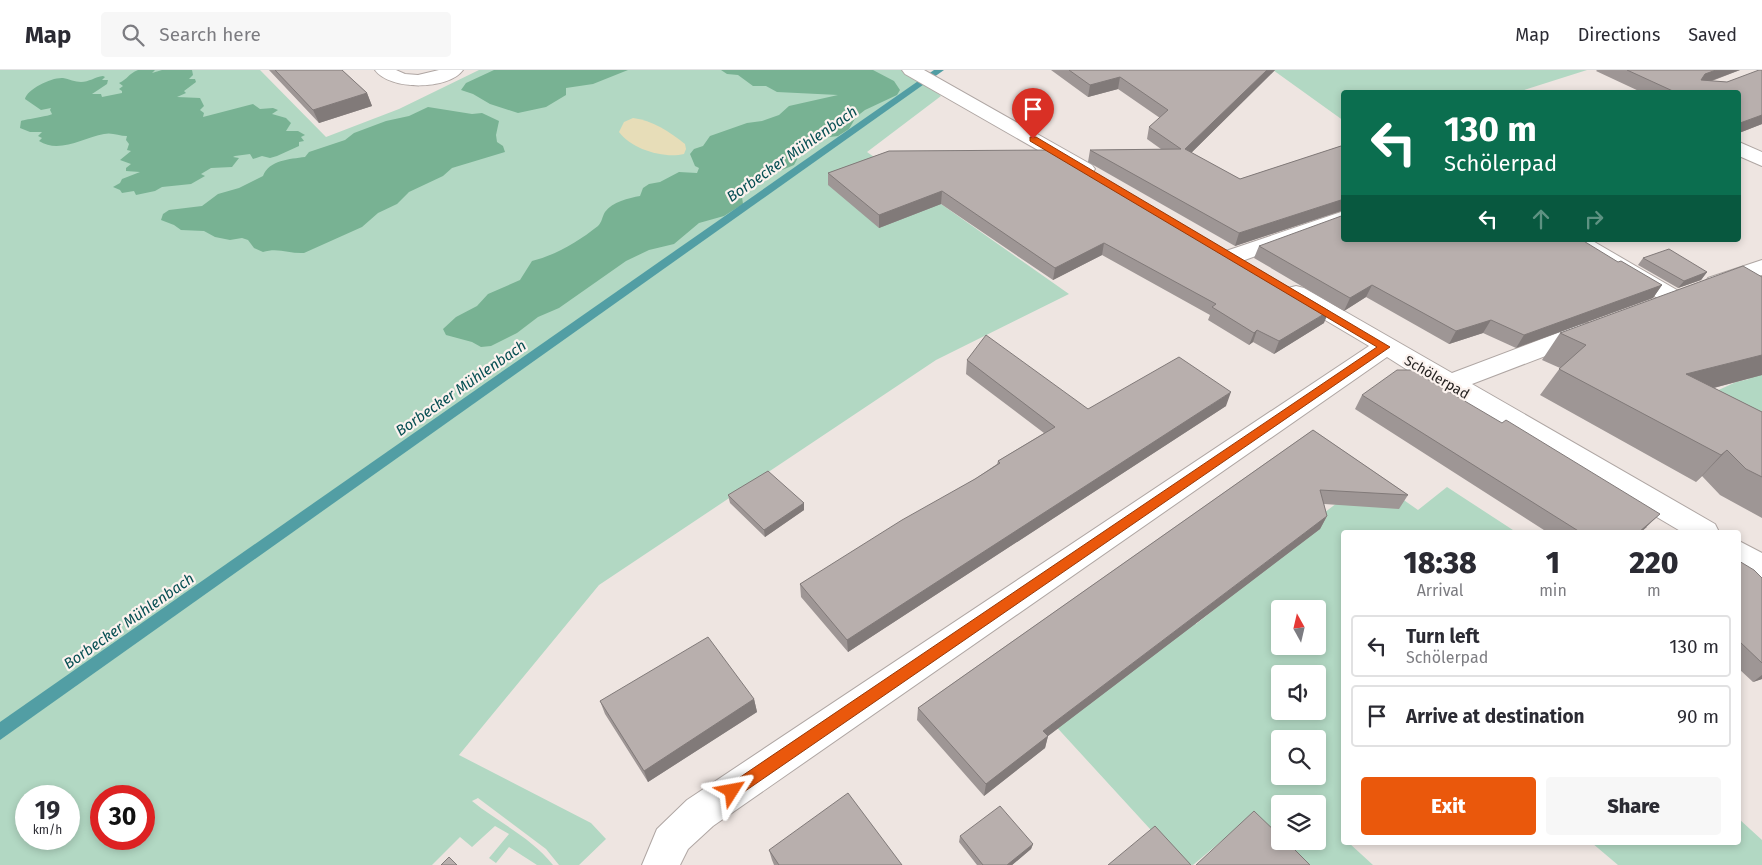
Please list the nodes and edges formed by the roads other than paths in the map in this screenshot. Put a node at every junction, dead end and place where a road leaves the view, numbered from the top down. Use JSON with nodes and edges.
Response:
{"nodes":[{"id":1,"x":384,"y":70,"type":"edge"},
{"id":2,"x":454,"y":70,"type":"edge"},
{"id":3,"x":911,"y":70,"type":"edge"},
{"id":4,"x":1741,"y":149,"type":"edge"},
{"id":5,"x":1762,"y":160,"type":"edge"},
{"id":6,"x":1102,"y":180,"type":"edge"},
{"id":7,"x":1341,"y":218,"type":"edge"},
{"id":8,"x":1578,"y":242,"type":"edge"},
{"id":9,"x":1762,"y":267,"type":"edge"},
{"id":10,"x":1674,"y":298,"type":"junction"},
{"id":11,"x":1647,"y":308,"type":"edge"},
{"id":12,"x":1611,"y":322,"type":"edge"},
{"id":13,"x":1385,"y":347,"type":"junction"},
{"id":14,"x":1448,"y":384,"type":"junction"},
{"id":15,"x":1702,"y":530,"type":"edge"},
{"id":16,"x":1741,"y":554,"type":"edge"},
{"id":17,"x":1762,"y":568,"type":"edge"},
{"id":18,"x":661,"y":865,"type":"edge"}],
"edges":[{"from":1,"to":2,"type":"street"},
{"from":3,"to":6,"type":"street"},
{"from":4,"to":5,"type":"street"},
{"from":7,"to":13,"type":"street","name":"Schölerpad"},
{"from":8,"to":10,"type":"street"},
{"from":9,"to":10,"type":"street"},
{"from":10,"to":11,"type":"street"},
{"from":12,"to":14,"type":"street"},
{"from":13,"to":14,"type":"street","name":"Schölerpad"},
{"from":13,"to":18,"type":"street"},
{"from":14,"to":15,"type":"street","name":"Schölerpad"},
{"from":16,"to":17,"type":"street"}]}
